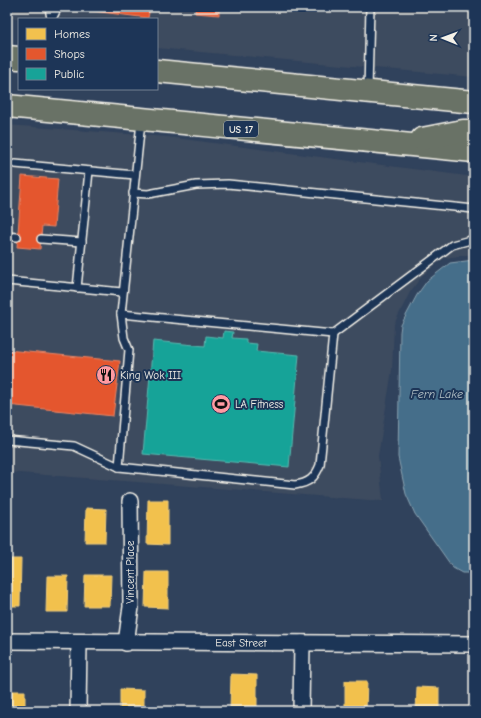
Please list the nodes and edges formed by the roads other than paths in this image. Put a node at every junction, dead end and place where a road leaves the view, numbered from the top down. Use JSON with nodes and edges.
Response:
{"nodes":[{"id":1,"x":49,"y":7,"type":"edge"},
{"id":2,"x":58,"y":7,"type":"edge"},
{"id":3,"x":370,"y":7,"type":"edge"},
{"id":4,"x":52,"y":18,"type":"edge"},
{"id":5,"x":52,"y":18,"type":"edge"},
{"id":6,"x":7,"y":57,"type":"edge"},
{"id":7,"x":18,"y":58,"type":"edge"},
{"id":8,"x":158,"y":71,"type":"edge"},
{"id":9,"x":368,"y":92,"type":"junction"},
{"id":10,"x":474,"y":102,"type":"edge"},
{"id":11,"x":7,"y":106,"type":"edge"},
{"id":12,"x":142,"y":119,"type":"junction"},
{"id":13,"x":474,"y":131,"type":"edge"},
{"id":14,"x":397,"y":144,"type":"junction"},
{"id":15,"x":474,"y":151,"type":"edge"},
{"id":16,"x":15,"y":164,"type":"dead end"},
{"id":17,"x":89,"y":171,"type":"junction"},
{"id":18,"x":135,"y":176,"type":"junction"},
{"id":19,"x":133,"y":192,"type":"junction"},
{"id":20,"x":474,"y":209,"type":"edge"},
{"id":21,"x":7,"y":236,"type":"edge"},
{"id":22,"x":17,"y":237,"type":"dead end"},
{"id":23,"x":41,"y":239,"type":"dead end"},
{"id":24,"x":474,"y":239,"type":"edge"},
{"id":25,"x":82,"y":242,"type":"junction"},
{"id":26,"x":7,"y":281,"type":"edge"},
{"id":27,"x":77,"y":288,"type":"junction"},
{"id":28,"x":122,"y":292,"type":"junction"},
{"id":29,"x":120,"y":314,"type":"junction"},
{"id":30,"x":333,"y":334,"type":"junction"},
{"id":31,"x":7,"y":440,"type":"edge"},
{"id":32,"x":119,"y":467,"type":"junction"},
{"id":33,"x":130,"y":501,"type":"dead end"},
{"id":34,"x":7,"y":641,"type":"edge"},
{"id":35,"x":79,"y":642,"type":"junction"},
{"id":36,"x":126,"y":643,"type":"junction"},
{"id":37,"x":302,"y":643,"type":"junction"},
{"id":38,"x":474,"y":644,"type":"edge"},
{"id":39,"x":78,"y":711,"type":"edge"},
{"id":40,"x":301,"y":711,"type":"edge"}],
"edges":[{"from":1,"to":4,"type":"lane"},
{"from":2,"to":5,"type":"lane"},
{"from":3,"to":9,"type":"lane"},
{"from":6,"to":7,"type":"main road"},
{"from":8,"to":9,"type":"main road"},
{"from":9,"to":10,"type":"main road"},
{"from":11,"to":12,"type":"main road","number":"US 17"},
{"from":12,"to":14,"type":"main road","number":"US 17"},
{"from":12,"to":18,"type":"lane"},
{"from":13,"to":14,"type":"main road"},
{"from":14,"to":15,"type":"main road","number":"US 17"},
{"from":16,"to":17,"type":"lane"},
{"from":17,"to":18,"type":"lane"},
{"from":17,"to":25,"type":"lane"},
{"from":18,"to":19,"type":"lane"},
{"from":19,"to":20,"type":"lane"},
{"from":19,"to":28,"type":"lane"},
{"from":21,"to":22,"type":"lane"},
{"from":23,"to":25,"type":"lane"},
{"from":24,"to":30,"type":"lane"},
{"from":25,"to":27,"type":"lane"},
{"from":26,"to":27,"type":"lane"},
{"from":27,"to":28,"type":"lane"},
{"from":28,"to":29,"type":"lane"},
{"from":29,"to":30,"type":"lane"},
{"from":29,"to":32,"type":"lane"},
{"from":30,"to":32,"type":"lane"},
{"from":31,"to":32,"type":"lane"},
{"from":33,"to":36,"type":"street","name":"Vincent Place"},
{"from":34,"to":35,"type":"street","name":"East Street"},
{"from":35,"to":36,"type":"street","name":"East Street"},
{"from":35,"to":39,"type":"street"},
{"from":36,"to":37,"type":"street","name":"East Street"},
{"from":37,"to":38,"type":"street","name":"East Street"},
{"from":37,"to":40,"type":"street"}]}
